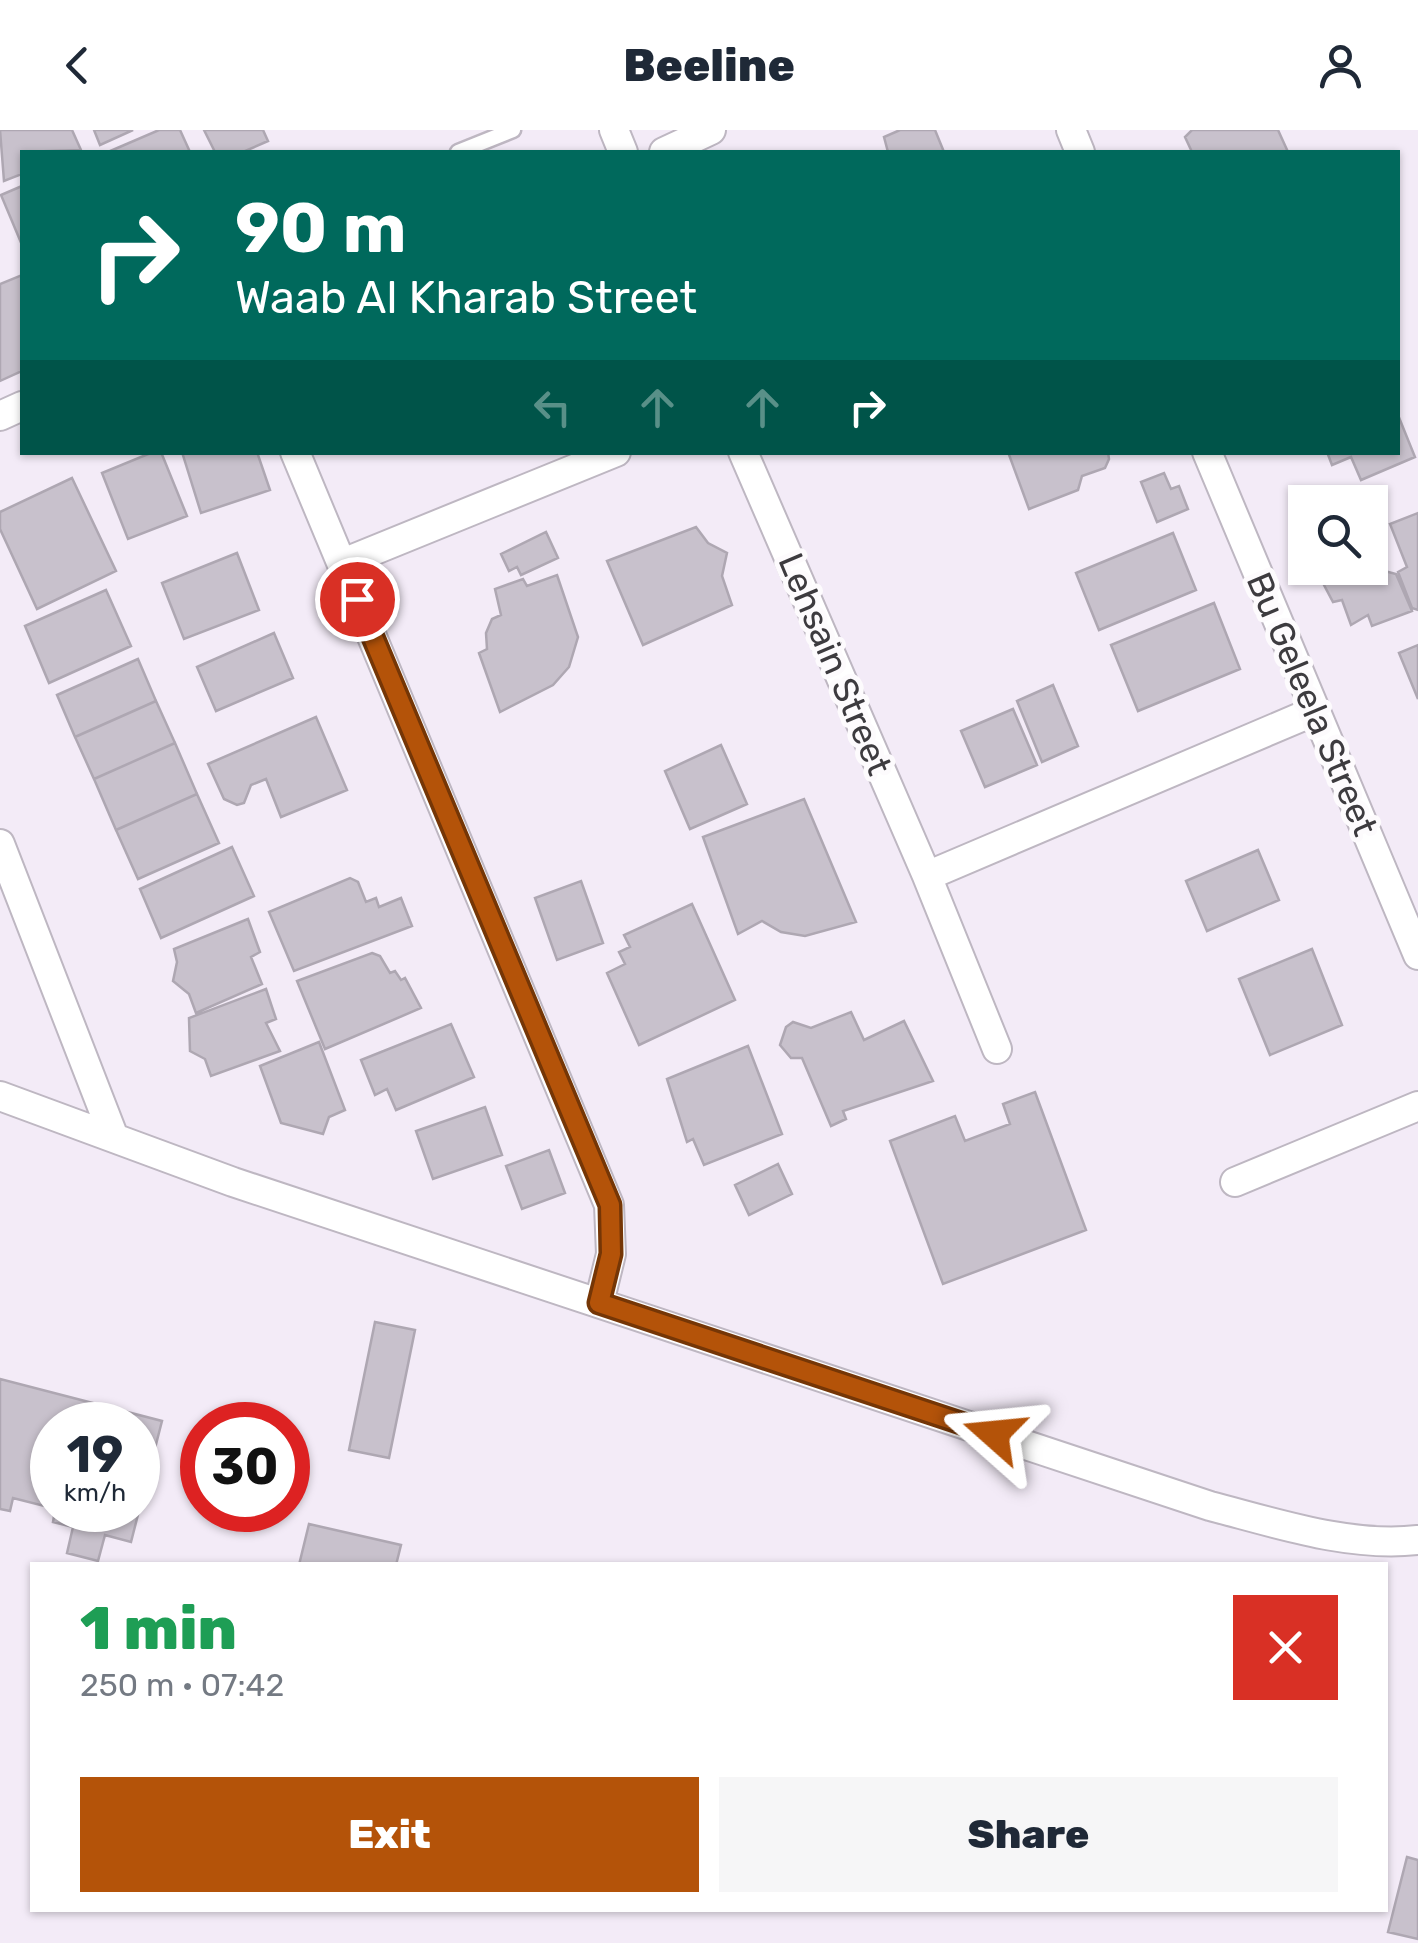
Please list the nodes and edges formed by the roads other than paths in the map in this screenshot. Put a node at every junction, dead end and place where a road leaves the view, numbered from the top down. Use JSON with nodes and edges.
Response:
{"nodes":[{"id":1,"x":513,"y":130,"type":"edge"},
{"id":2,"x":711,"y":130,"type":"edge"},
{"id":3,"x":463,"y":150,"type":"edge"},
{"id":4,"x":668,"y":150,"type":"edge"},
{"id":5,"x":296,"y":455,"type":"edge"},
{"id":6,"x":609,"y":455,"type":"edge"},
{"id":7,"x":744,"y":455,"type":"edge"},
{"id":8,"x":1207,"y":455,"type":"edge"},
{"id":9,"x":342,"y":563,"type":"junction"},
{"id":10,"x":1316,"y":712,"type":"junction"},
{"id":11,"x":0,"y":844,"type":"edge"},
{"id":12,"x":927,"y":876,"type":"junction"},
{"id":13,"x":1418,"y":955,"type":"edge"},
{"id":14,"x":996,"y":1049,"type":"dead end"},
{"id":15,"x":0,"y":1096,"type":"edge"},
{"id":16,"x":1418,"y":1106,"type":"edge"},
{"id":17,"x":113,"y":1135,"type":"junction"},
{"id":18,"x":1235,"y":1182,"type":"dead end"},
{"id":19,"x":599,"y":1303,"type":"junction"},
{"id":20,"x":1418,"y":1540,"type":"edge"}],
"edges":[{"from":1,"to":3,"type":"lane"},
{"from":2,"to":4,"type":"street"},
{"from":5,"to":9,"type":"street"},
{"from":6,"to":9,"type":"street"},
{"from":7,"to":12,"type":"street","name":"Lehsain Street"},
{"from":8,"to":10,"type":"street","name":"Bu Geleela Street"},
{"from":9,"to":19,"type":"street"},
{"from":10,"to":12,"type":"street"},
{"from":10,"to":13,"type":"street","name":"Bu Geleela Street"},
{"from":11,"to":17,"type":"street"},
{"from":12,"to":14,"type":"street","name":"Lehsain Street"},
{"from":15,"to":17,"type":"street"},
{"from":16,"to":18,"type":"street"},
{"from":17,"to":19,"type":"street"},
{"from":19,"to":20,"type":"street"}]}
